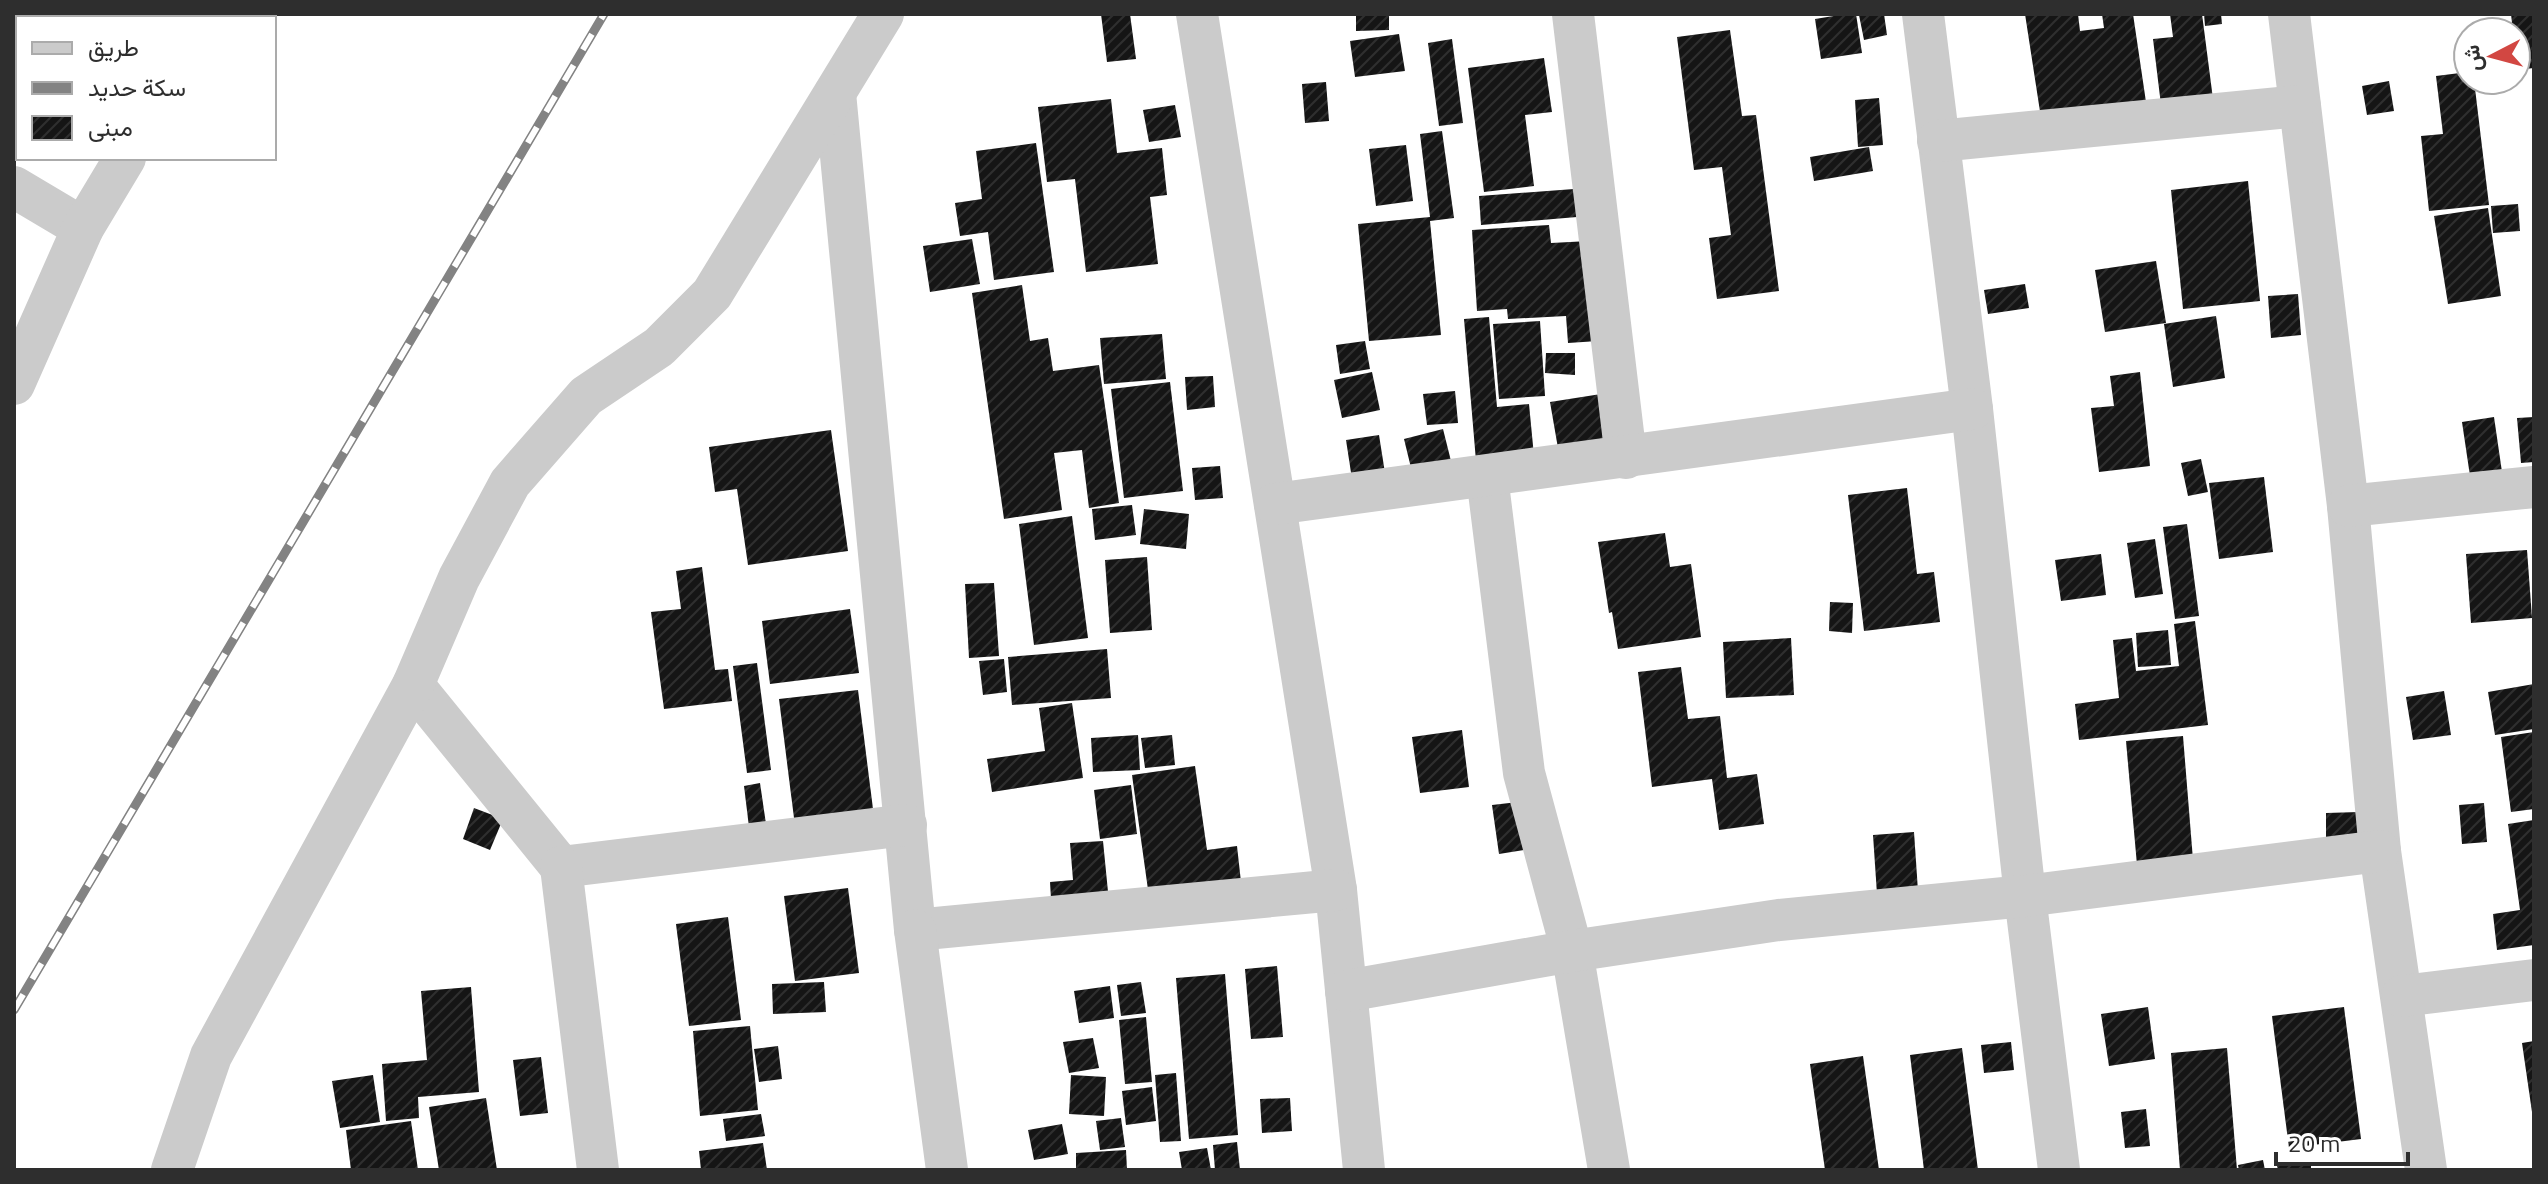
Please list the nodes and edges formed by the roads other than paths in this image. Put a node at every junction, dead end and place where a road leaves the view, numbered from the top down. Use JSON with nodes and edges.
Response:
{"nodes":[{"id":1,"x":883,"y":14,"type":"edge"},
{"id":2,"x":1197,"y":14,"type":"edge"},
{"id":3,"x":1573,"y":14,"type":"edge"},
{"id":4,"x":1923,"y":14,"type":"edge"},
{"id":5,"x":2289,"y":14,"type":"edge"},
{"id":6,"x":835,"y":93,"type":"junction"},
{"id":7,"x":2300,"y":106,"type":"junction"},
{"id":8,"x":1938,"y":141,"type":"junction"},
{"id":9,"x":124,"y":160,"type":"edge"},
{"id":10,"x":14,"y":187,"type":"edge"},
{"id":11,"x":83,"y":228,"type":"junction"},
{"id":12,"x":14,"y":384,"type":"edge"},
{"id":13,"x":1972,"y":409,"type":"junction"},
{"id":14,"x":1626,"y":458,"type":"junction"},
{"id":15,"x":1487,"y":476,"type":"junction"},
{"id":16,"x":2534,"y":487,"type":"edge"},
{"id":17,"x":1275,"y":504,"type":"junction"},
{"id":18,"x":2348,"y":506,"type":"junction"},
{"id":19,"x":413,"y":685,"type":"junction"},
{"id":20,"x":906,"y":825,"type":"junction"},
{"id":21,"x":2380,"y":851,"type":"junction"},
{"id":22,"x":561,"y":867,"type":"junction"},
{"id":23,"x":1336,"y":890,"type":"junction"},
{"id":24,"x":2025,"y":896,"type":"junction"},
{"id":25,"x":915,"y":930,"type":"junction"},
{"id":26,"x":1572,"y":951,"type":"junction"},
{"id":27,"x":2534,"y":980,"type":"edge"},
{"id":28,"x":1346,"y":991,"type":"junction"},
{"id":29,"x":2402,"y":996,"type":"junction"},
{"id":30,"x":172,"y":1170,"type":"edge"},
{"id":31,"x":598,"y":1170,"type":"edge"},
{"id":32,"x":947,"y":1170,"type":"edge"},
{"id":33,"x":1364,"y":1170,"type":"edge"},
{"id":34,"x":1609,"y":1170,"type":"edge"},
{"id":35,"x":2059,"y":1170,"type":"edge"},
{"id":36,"x":2426,"y":1170,"type":"edge"}],
"edges":[{"from":1,"to":6,"type":"street"},
{"from":2,"to":17,"type":"street"},
{"from":3,"to":14,"type":"street"},
{"from":4,"to":8,"type":"street"},
{"from":5,"to":7,"type":"street"},
{"from":6,"to":19,"type":"street"},
{"from":6,"to":20,"type":"street"},
{"from":7,"to":8,"type":"street"},
{"from":7,"to":18,"type":"street"},
{"from":8,"to":13,"type":"street"},
{"from":9,"to":11,"type":"street"},
{"from":10,"to":11,"type":"street"},
{"from":11,"to":12,"type":"street"},
{"from":13,"to":14,"type":"street"},
{"from":13,"to":24,"type":"street"},
{"from":14,"to":15,"type":"street"},
{"from":15,"to":17,"type":"street"},
{"from":15,"to":26,"type":"street"},
{"from":16,"to":18,"type":"street"},
{"from":17,"to":23,"type":"street"},
{"from":18,"to":21,"type":"street"},
{"from":19,"to":22,"type":"street"},
{"from":19,"to":30,"type":"street"},
{"from":20,"to":22,"type":"street"},
{"from":20,"to":25,"type":"street"},
{"from":21,"to":24,"type":"street"},
{"from":21,"to":29,"type":"street"},
{"from":22,"to":31,"type":"street"},
{"from":23,"to":25,"type":"street"},
{"from":23,"to":28,"type":"street"},
{"from":24,"to":26,"type":"street"},
{"from":24,"to":35,"type":"street"},
{"from":25,"to":32,"type":"street"},
{"from":26,"to":28,"type":"street"},
{"from":26,"to":34,"type":"street"},
{"from":27,"to":29,"type":"street"},
{"from":28,"to":33,"type":"street"},
{"from":29,"to":36,"type":"street"}]}
